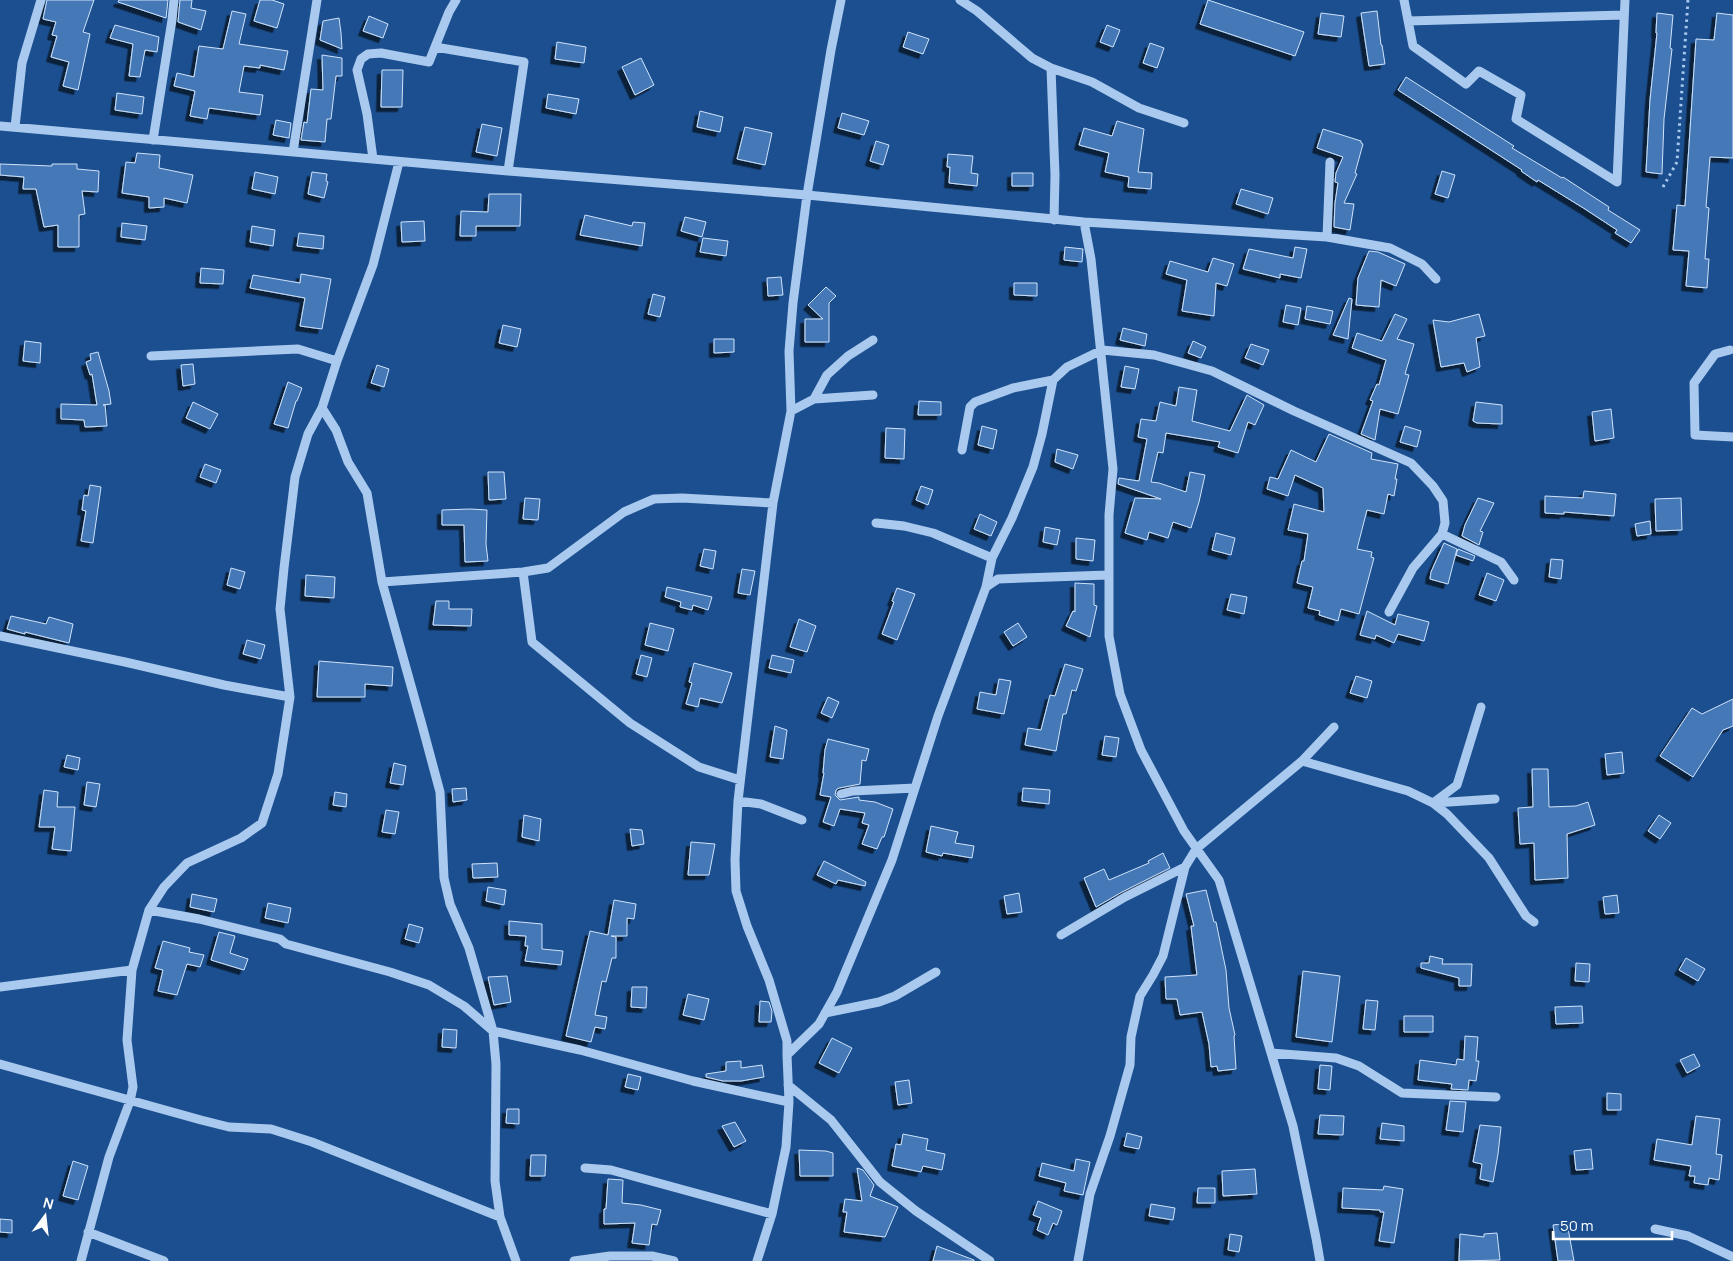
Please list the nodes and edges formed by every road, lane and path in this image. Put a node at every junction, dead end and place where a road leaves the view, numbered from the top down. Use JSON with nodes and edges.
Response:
{"nodes":[{"id":1,"x":41,"y":0,"type":"edge"},
{"id":2,"x":174,"y":0,"type":"edge"},
{"id":3,"x":317,"y":0,"type":"edge"},
{"id":4,"x":456,"y":0,"type":"edge"},
{"id":5,"x":841,"y":0,"type":"edge"},
{"id":6,"x":960,"y":0,"type":"edge"},
{"id":7,"x":1404,"y":0,"type":"edge"},
{"id":8,"x":1625,"y":0,"type":"edge"},
{"id":9,"x":1688,"y":0,"type":"edge"},
{"id":10,"x":1624,"y":15,"type":"junction"},
{"id":11,"x":1408,"y":21,"type":"junction"},
{"id":12,"x":435,"y":47,"type":"junction"},
{"id":13,"x":1051,"y":68,"type":"junction"},
{"id":14,"x":1184,"y":123,"type":"dead end"},
{"id":15,"x":0,"y":126,"type":"edge"},
{"id":16,"x":15,"y":127,"type":"junction"},
{"id":17,"x":153,"y":140,"type":"junction"},
{"id":18,"x":293,"y":152,"type":"junction"},
{"id":19,"x":373,"y":159,"type":"junction"},
{"id":20,"x":399,"y":162,"type":"junction"},
{"id":21,"x":1330,"y":162,"type":"dead end"},
{"id":22,"x":508,"y":171,"type":"junction"},
{"id":23,"x":1663,"y":187,"type":"dead end"},
{"id":24,"x":808,"y":195,"type":"junction"},
{"id":25,"x":1054,"y":220,"type":"junction"},
{"id":26,"x":1084,"y":222,"type":"junction"},
{"id":27,"x":1327,"y":237,"type":"junction"},
{"id":28,"x":1436,"y":279,"type":"dead end"},
{"id":29,"x":874,"y":340,"type":"dead end"},
{"id":30,"x":1732,"y":347,"type":"edge"},
{"id":31,"x":1102,"y":350,"type":"junction"},
{"id":32,"x":151,"y":356,"type":"dead end"},
{"id":33,"x":337,"y":361,"type":"junction"},
{"id":34,"x":1053,"y":380,"type":"junction"},
{"id":35,"x":873,"y":395,"type":"dead end"},
{"id":36,"x":814,"y":399,"type":"junction"},
{"id":37,"x":322,"y":408,"type":"junction"},
{"id":38,"x":791,"y":411,"type":"junction"},
{"id":39,"x":1733,"y":437,"type":"edge"},
{"id":40,"x":962,"y":450,"type":"dead end"},
{"id":41,"x":773,"y":503,"type":"junction"},
{"id":42,"x":876,"y":523,"type":"dead end"},
{"id":43,"x":1442,"y":534,"type":"junction"},
{"id":44,"x":992,"y":558,"type":"junction"},
{"id":45,"x":523,"y":572,"type":"junction"},
{"id":46,"x":1108,"y":575,"type":"junction"},
{"id":47,"x":1514,"y":580,"type":"dead end"},
{"id":48,"x":382,"y":582,"type":"junction"},
{"id":49,"x":986,"y":587,"type":"junction"},
{"id":50,"x":1389,"y":612,"type":"dead end"},
{"id":51,"x":0,"y":636,"type":"edge"},
{"id":52,"x":290,"y":697,"type":"junction"},
{"id":53,"x":1481,"y":707,"type":"dead end"},
{"id":54,"x":1334,"y":727,"type":"dead end"},
{"id":55,"x":1302,"y":761,"type":"junction"},
{"id":56,"x":740,"y":780,"type":"junction"},
{"id":57,"x":915,"y":788,"type":"junction"},
{"id":58,"x":841,"y":794,"type":"dead end"},
{"id":59,"x":1494,"y":800,"type":"dead end"},
{"id":60,"x":738,"y":801,"type":"junction"},
{"id":61,"x":1433,"y":803,"type":"junction"},
{"id":62,"x":802,"y":820,"type":"dead end"},
{"id":63,"x":1196,"y":849,"type":"junction"},
{"id":64,"x":1185,"y":867,"type":"junction"},
{"id":65,"x":149,"y":910,"type":"junction"},
{"id":66,"x":1534,"y":922,"type":"dead end"},
{"id":67,"x":1061,"y":935,"type":"dead end"},
{"id":68,"x":132,"y":970,"type":"junction"},
{"id":69,"x":936,"y":972,"type":"dead end"},
{"id":70,"x":0,"y":987,"type":"edge"},
{"id":71,"x":825,"y":1012,"type":"junction"},
{"id":72,"x":493,"y":1032,"type":"junction"},
{"id":73,"x":1272,"y":1053,"type":"junction"},
{"id":74,"x":787,"y":1055,"type":"junction"},
{"id":75,"x":0,"y":1064,"type":"edge"},
{"id":76,"x":788,"y":1085,"type":"junction"},
{"id":77,"x":1496,"y":1097,"type":"dead end"},
{"id":78,"x":130,"y":1101,"type":"junction"},
{"id":79,"x":789,"y":1102,"type":"junction"},
{"id":80,"x":585,"y":1168,"type":"dead end"},
{"id":81,"x":772,"y":1214,"type":"junction"},
{"id":82,"x":500,"y":1217,"type":"junction"},
{"id":83,"x":1655,"y":1229,"type":"dead end"},
{"id":84,"x":88,"y":1232,"type":"junction"},
{"id":85,"x":1733,"y":1257,"type":"edge"},
{"id":86,"x":81,"y":1261,"type":"edge"},
{"id":87,"x":164,"y":1261,"type":"edge"},
{"id":88,"x":516,"y":1261,"type":"edge"},
{"id":89,"x":574,"y":1261,"type":"edge"},
{"id":90,"x":674,"y":1261,"type":"edge"},
{"id":91,"x":757,"y":1261,"type":"edge"},
{"id":92,"x":990,"y":1261,"type":"edge"},
{"id":93,"x":1078,"y":1261,"type":"edge"},
{"id":94,"x":1320,"y":1261,"type":"edge"}],
"edges":[{"from":1,"to":16,"type":"street"},
{"from":2,"to":17,"type":"street"},
{"from":3,"to":18,"type":"street"},
{"from":4,"to":12,"type":"street"},
{"from":5,"to":24,"type":"street"},
{"from":6,"to":13,"type":"street"},
{"from":7,"to":11,"type":"street"},
{"from":8,"to":10,"type":"street"},
{"from":9,"to":23,"type":"path"},
{"from":10,"to":11,"type":"street"},
{"from":10,"to":11,"type":"street"},
{"from":12,"to":19,"type":"street"},
{"from":12,"to":22,"type":"street"},
{"from":13,"to":14,"type":"street"},
{"from":13,"to":25,"type":"street"},
{"from":15,"to":16,"type":"street"},
{"from":16,"to":17,"type":"street"},
{"from":17,"to":18,"type":"street"},
{"from":18,"to":19,"type":"street"},
{"from":19,"to":20,"type":"street"},
{"from":20,"to":22,"type":"street"},
{"from":20,"to":33,"type":"street"},
{"from":21,"to":27,"type":"street"},
{"from":22,"to":24,"type":"street"},
{"from":24,"to":25,"type":"street"},
{"from":24,"to":38,"type":"street"},
{"from":25,"to":26,"type":"street"},
{"from":26,"to":27,"type":"street"},
{"from":26,"to":31,"type":"street"},
{"from":27,"to":28,"type":"street"},
{"from":29,"to":36,"type":"street"},
{"from":30,"to":39,"type":"street"},
{"from":31,"to":34,"type":"street"},
{"from":31,"to":43,"type":"street"},
{"from":31,"to":46,"type":"street"},
{"from":32,"to":33,"type":"street"},
{"from":33,"to":37,"type":"street"},
{"from":34,"to":40,"type":"street"},
{"from":34,"to":44,"type":"street"},
{"from":35,"to":36,"type":"street"},
{"from":36,"to":38,"type":"street"},
{"from":37,"to":48,"type":"street"},
{"from":37,"to":52,"type":"street"},
{"from":38,"to":41,"type":"street"},
{"from":41,"to":45,"type":"street"},
{"from":41,"to":56,"type":"street"},
{"from":42,"to":44,"type":"street"},
{"from":43,"to":47,"type":"street"},
{"from":43,"to":50,"type":"street"},
{"from":44,"to":49,"type":"street"},
{"from":45,"to":48,"type":"street"},
{"from":45,"to":56,"type":"street"},
{"from":46,"to":49,"type":"street"},
{"from":46,"to":63,"type":"street"},
{"from":48,"to":72,"type":"street"},
{"from":49,"to":57,"type":"street"},
{"from":51,"to":52,"type":"street"},
{"from":52,"to":65,"type":"street"},
{"from":53,"to":61,"type":"street"},
{"from":54,"to":55,"type":"street"},
{"from":55,"to":61,"type":"street"},
{"from":55,"to":63,"type":"street"},
{"from":56,"to":60,"type":"street"},
{"from":57,"to":58,"type":"street"},
{"from":57,"to":71,"type":"street"},
{"from":59,"to":61,"type":"street"},
{"from":60,"to":62,"type":"street"},
{"from":60,"to":74,"type":"street"},
{"from":61,"to":66,"type":"street"},
{"from":63,"to":64,"type":"street"},
{"from":63,"to":73,"type":"street"},
{"from":64,"to":67,"type":"street"},
{"from":64,"to":93,"type":"street"},
{"from":65,"to":68,"type":"street"},
{"from":65,"to":72,"type":"street"},
{"from":68,"to":70,"type":"street"},
{"from":68,"to":78,"type":"street"},
{"from":69,"to":71,"type":"street"},
{"from":71,"to":74,"type":"street"},
{"from":72,"to":79,"type":"street"},
{"from":72,"to":82,"type":"street"},
{"from":73,"to":77,"type":"street"},
{"from":73,"to":94,"type":"street"},
{"from":74,"to":76,"type":"street"},
{"from":75,"to":78,"type":"street"},
{"from":76,"to":79,"type":"street"},
{"from":76,"to":92,"type":"street"},
{"from":78,"to":82,"type":"street"},
{"from":78,"to":84,"type":"street"},
{"from":79,"to":81,"type":"street"},
{"from":80,"to":81,"type":"street"},
{"from":81,"to":91,"type":"street"},
{"from":82,"to":88,"type":"street"},
{"from":83,"to":85,"type":"street"},
{"from":84,"to":86,"type":"street"},
{"from":84,"to":87,"type":"street"},
{"from":89,"to":90,"type":"street"}]}
